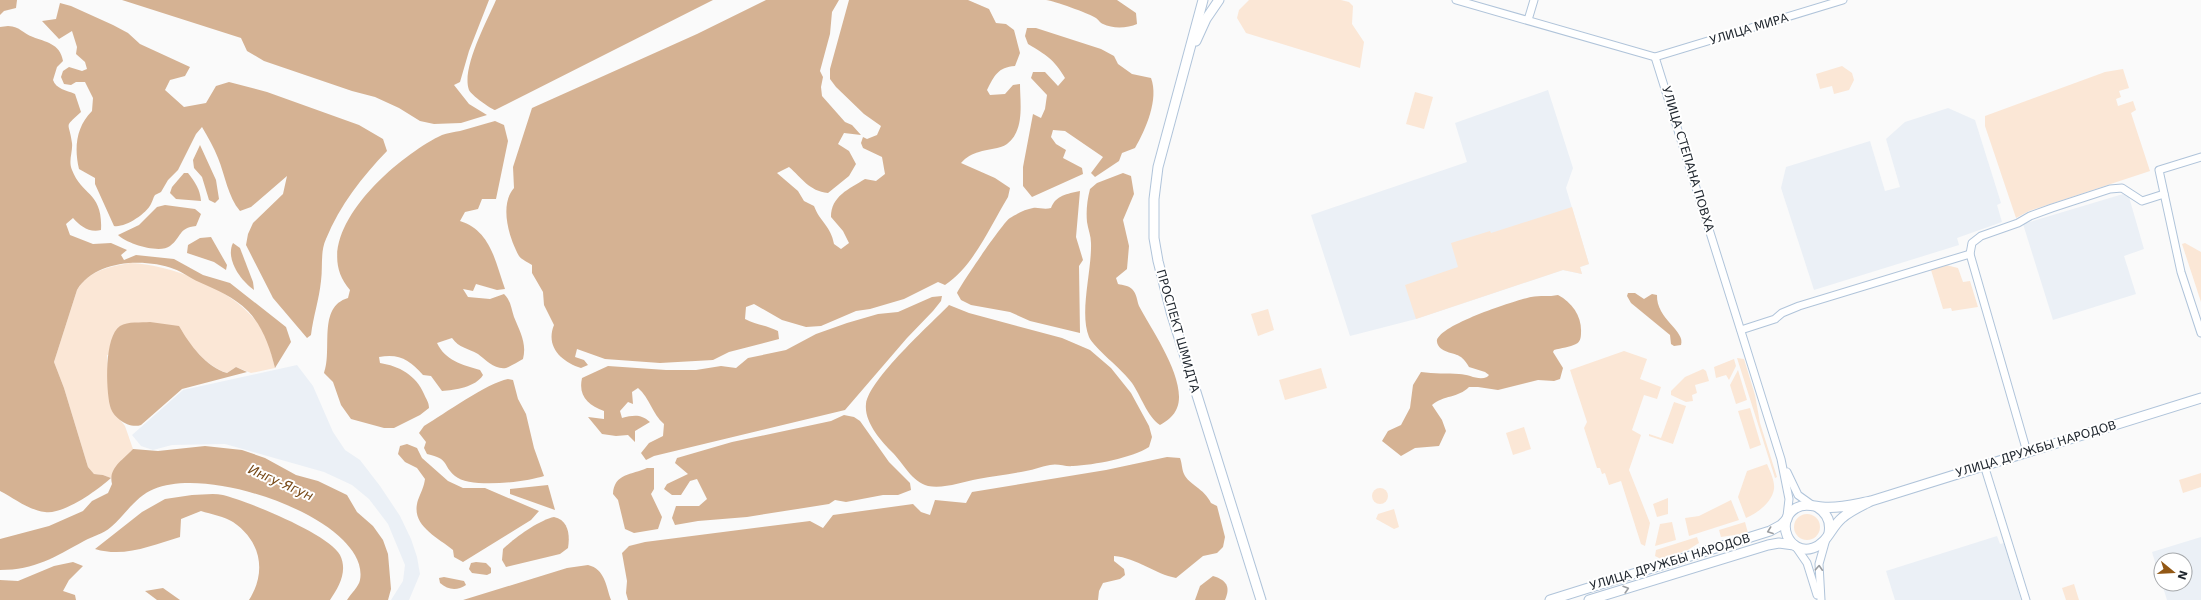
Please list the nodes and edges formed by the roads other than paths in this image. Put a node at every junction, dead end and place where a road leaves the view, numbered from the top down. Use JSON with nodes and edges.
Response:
{"nodes":[{"id":1,"x":1203,"y":0,"type":"edge"},
{"id":2,"x":1219,"y":0,"type":"edge"},
{"id":3,"x":1456,"y":0,"type":"edge"},
{"id":4,"x":1534,"y":0,"type":"edge"},
{"id":5,"x":1843,"y":0,"type":"edge"},
{"id":6,"x":1528,"y":20,"type":"junction"},
{"id":7,"x":1655,"y":57,"type":"junction"},
{"id":8,"x":1186,"y":64,"type":"junction"},
{"id":9,"x":2201,"y":157,"type":"edge"},
{"id":10,"x":2164,"y":194,"type":"junction"},
{"id":11,"x":1970,"y":254,"type":"junction"},
{"id":12,"x":1740,"y":330,"type":"junction"},
{"id":13,"x":2201,"y":333,"type":"edge"},
{"id":14,"x":2201,"y":398,"type":"edge"},
{"id":15,"x":2027,"y":452,"type":"junction"},
{"id":16,"x":1781,"y":459,"type":"junction"},
{"id":17,"x":1984,"y":465,"type":"junction"},
{"id":18,"x":1871,"y":501,"type":"junction"},
{"id":19,"x":1814,"y":506,"type":"junction"},
{"id":20,"x":1787,"y":518,"type":"junction"},
{"id":21,"x":1828,"y":536,"type":"junction"},
{"id":22,"x":1795,"y":546,"type":"junction"},
{"id":23,"x":1261,"y":598,"type":"edge"},
{"id":24,"x":1550,"y":600,"type":"edge"},
{"id":25,"x":1589,"y":600,"type":"edge"},
{"id":26,"x":1820,"y":600,"type":"edge"},
{"id":27,"x":2026,"y":600,"type":"edge"}],
"edges":[{"from":1,"to":8,"type":"main road","name":"ПРОСПЕКТ ШМИДТА"},
{"from":2,"to":8,"type":"main road","name":"ПРОСПЕКТ ШМИДТА"},
{"from":3,"to":6,"type":"street"},
{"from":4,"to":6,"type":"street"},
{"from":5,"to":7,"type":"street","name":"УЛИЦА МИРА"},
{"from":6,"to":7,"type":"street"},
{"from":7,"to":12,"type":"street","name":"УЛИЦА СТЕПАНА ПОВХА"},
{"from":8,"to":23,"type":"main road","name":"ПРОСПЕКТ ШМИДТА"},
{"from":9,"to":10,"type":"street"},
{"from":10,"to":11,"type":"street"},
{"from":10,"to":13,"type":"street"},
{"from":11,"to":12,"type":"street"},
{"from":11,"to":15,"type":"street"},
{"from":12,"to":16,"type":"street","name":"УЛИЦА СТЕПАНА ПОВХА"},
{"from":14,"to":15,"type":"main road","name":"УЛИЦА ДРУЖБЫ НАРОДОВ"},
{"from":15,"to":17,"type":"main road","name":"УЛИЦА ДРУЖБЫ НАРОДОВ"},
{"from":16,"to":19,"type":"street"},
{"from":16,"to":20,"type":"street"},
{"from":17,"to":18,"type":"main road","name":"УЛИЦА ДРУЖБЫ НАРОДОВ"},
{"from":17,"to":27,"type":"street"},
{"from":18,"to":19,"type":"main road"},
{"from":18,"to":21,"type":"main road"},
{"from":19,"to":20,"type":"main road"},
{"from":19,"to":21,"type":"main road"},
{"from":20,"to":22,"type":"main road"},
{"from":20,"to":24,"type":"main road","name":"УЛИЦА ДРУЖБЫ НАРОДОВ","one_way":true},
{"from":21,"to":22,"type":"main road"},
{"from":26,"to":21,"type":"street","one_way":true},
{"from":25,"to":22,"type":"main road","name":"УЛИЦА ДРУЖБЫ НАРОДОВ","one_way":true},
{"from":22,"to":26,"type":"street"}]}
